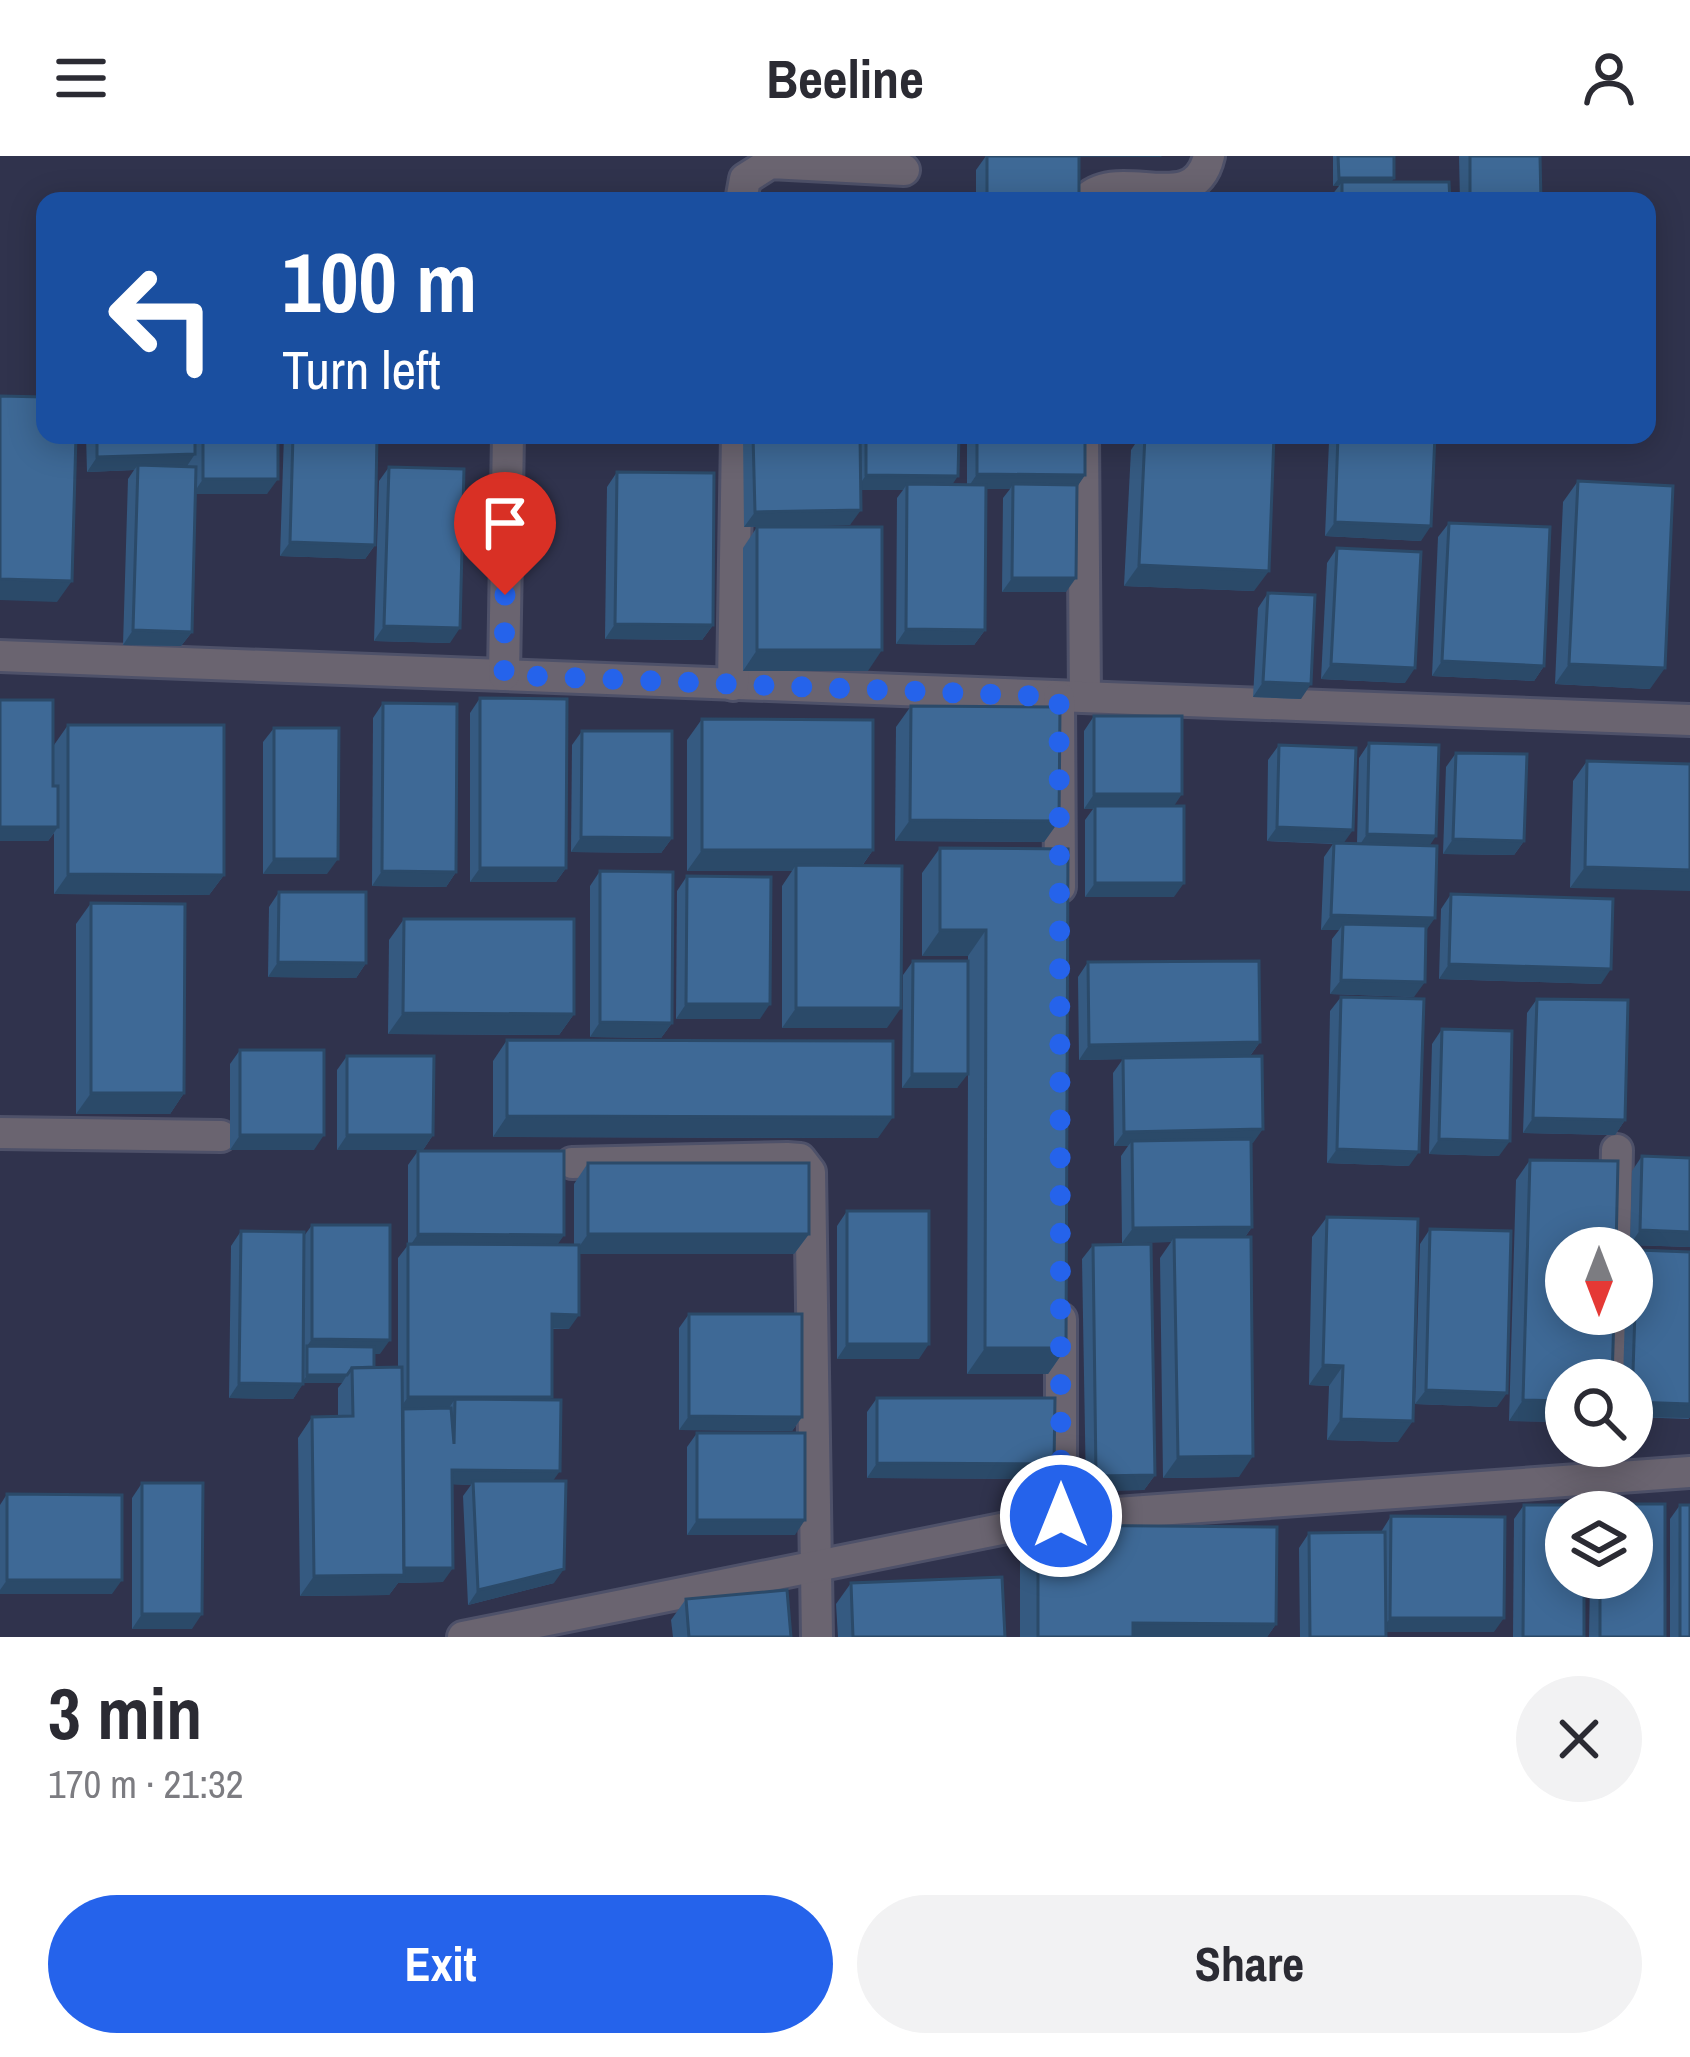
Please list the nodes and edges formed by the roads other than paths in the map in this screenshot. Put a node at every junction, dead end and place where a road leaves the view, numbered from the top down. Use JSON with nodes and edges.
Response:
{"nodes":[{"id":1,"x":1209,"y":156,"type":"edge"},
{"id":2,"x":904,"y":170,"type":"dead end"},
{"id":3,"x":743,"y":192,"type":"edge"},
{"id":4,"x":1101,"y":192,"type":"edge"},
{"id":5,"x":508,"y":444,"type":"edge"},
{"id":6,"x":737,"y":444,"type":"edge"},
{"id":7,"x":1083,"y":444,"type":"edge"},
{"id":8,"x":0,"y":656,"type":"edge"},
{"id":9,"x":504,"y":675,"type":"junction"},
{"id":10,"x":733,"y":686,"type":"junction"},
{"id":11,"x":1072,"y":697,"type":"junction"},
{"id":12,"x":1690,"y":720,"type":"edge"},
{"id":13,"x":1060,"y":908,"type":"edge"},
{"id":14,"x":0,"y":1133,"type":"edge"},
{"id":15,"x":221,"y":1136,"type":"dead end"},
{"id":16,"x":1617,"y":1150,"type":"edge"},
{"id":17,"x":572,"y":1163,"type":"dead end"},
{"id":18,"x":1616,"y":1227,"type":"edge"},
{"id":19,"x":1061,"y":1282,"type":"edge"},
{"id":20,"x":1552,"y":1467,"type":"edge"},
{"id":21,"x":1653,"y":1467,"type":"edge"},
{"id":22,"x":1690,"y":1472,"type":"edge"},
{"id":23,"x":1061,"y":1516,"type":"junction"},
{"id":24,"x":813,"y":1564,"type":"junction"},
{"id":25,"x":463,"y":1637,"type":"edge"},
{"id":26,"x":817,"y":1637,"type":"edge"}],
"edges":[{"from":1,"to":4,"type":"street"},
{"from":2,"to":3,"type":"street"},
{"from":5,"to":9,"type":"street"},
{"from":6,"to":10,"type":"street"},
{"from":7,"to":11,"type":"street"},
{"from":8,"to":9,"type":"street"},
{"from":9,"to":10,"type":"street"},
{"from":10,"to":11,"type":"street"},
{"from":11,"to":12,"type":"street"},
{"from":11,"to":13,"type":"street"},
{"from":14,"to":15,"type":"street"},
{"from":16,"to":18,"type":"street"},
{"from":17,"to":24,"type":"street"},
{"from":19,"to":23,"type":"street"},
{"from":20,"to":23,"type":"street"},
{"from":21,"to":22,"type":"street"},
{"from":23,"to":24,"type":"street"},
{"from":24,"to":25,"type":"street"},
{"from":24,"to":26,"type":"street"}]}
